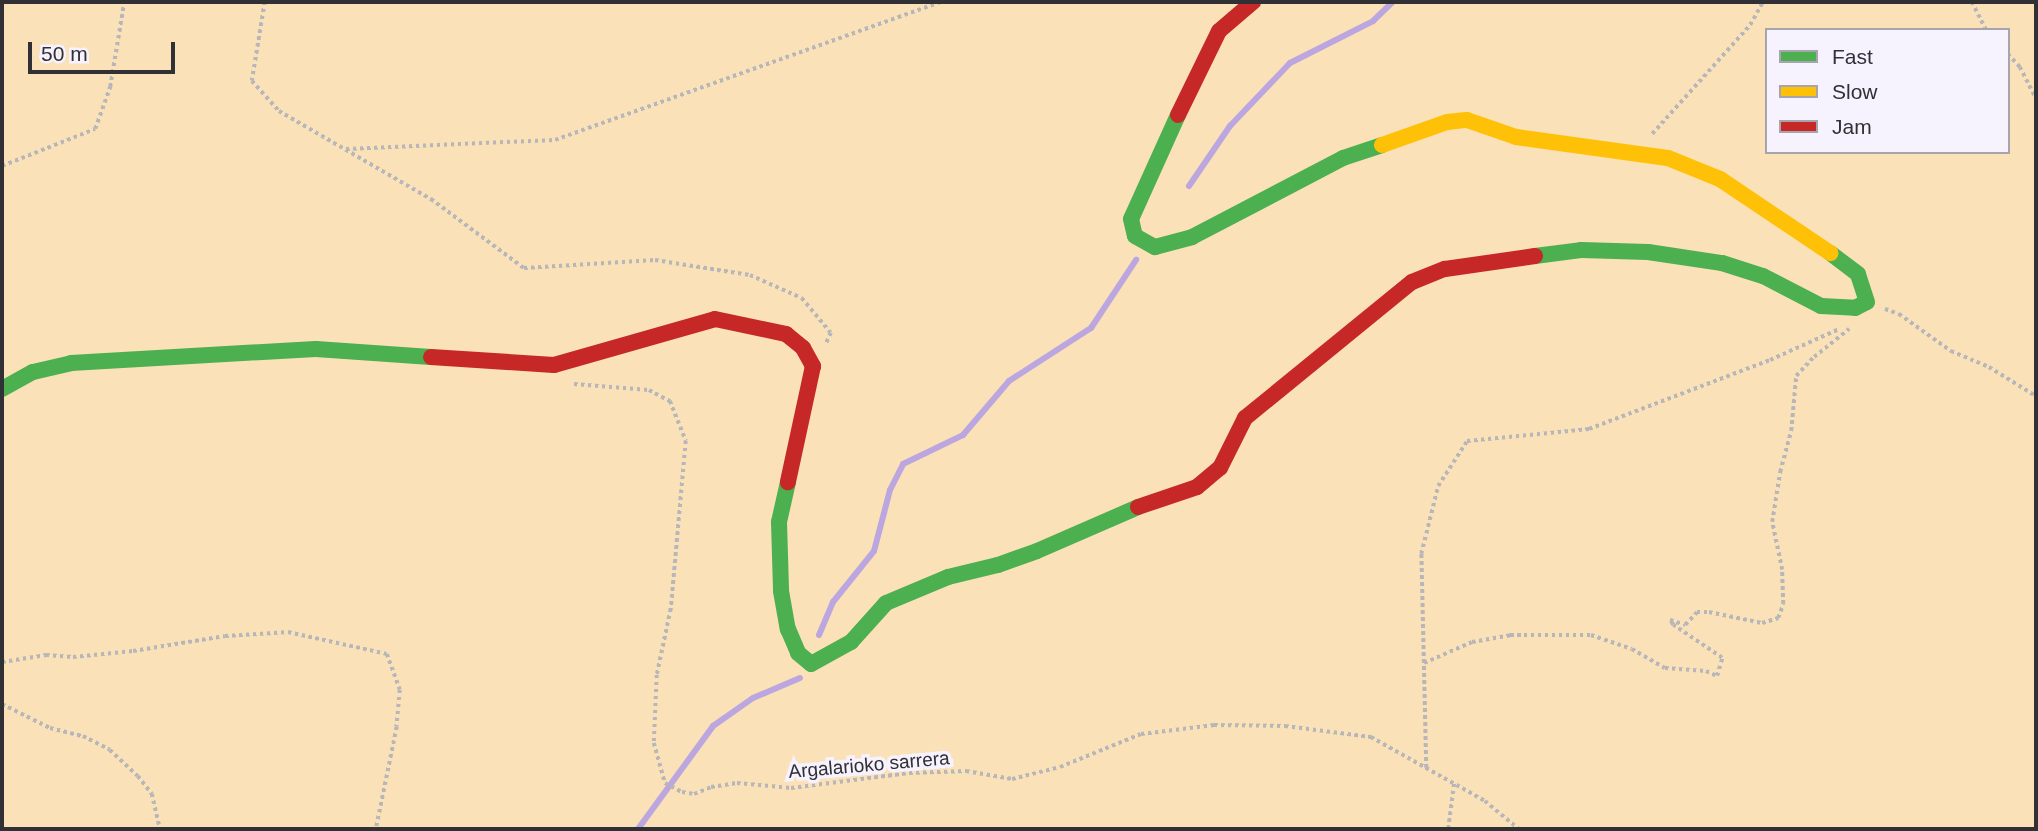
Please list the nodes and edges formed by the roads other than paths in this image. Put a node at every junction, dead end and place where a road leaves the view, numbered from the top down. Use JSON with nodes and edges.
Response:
{"nodes":[{"id":1,"x":1253,"y":2,"type":"edge"},
{"id":2,"x":2,"y":389,"type":"edge"}],
"edges":[{"from":1,"to":2,"type":"street"}]}
